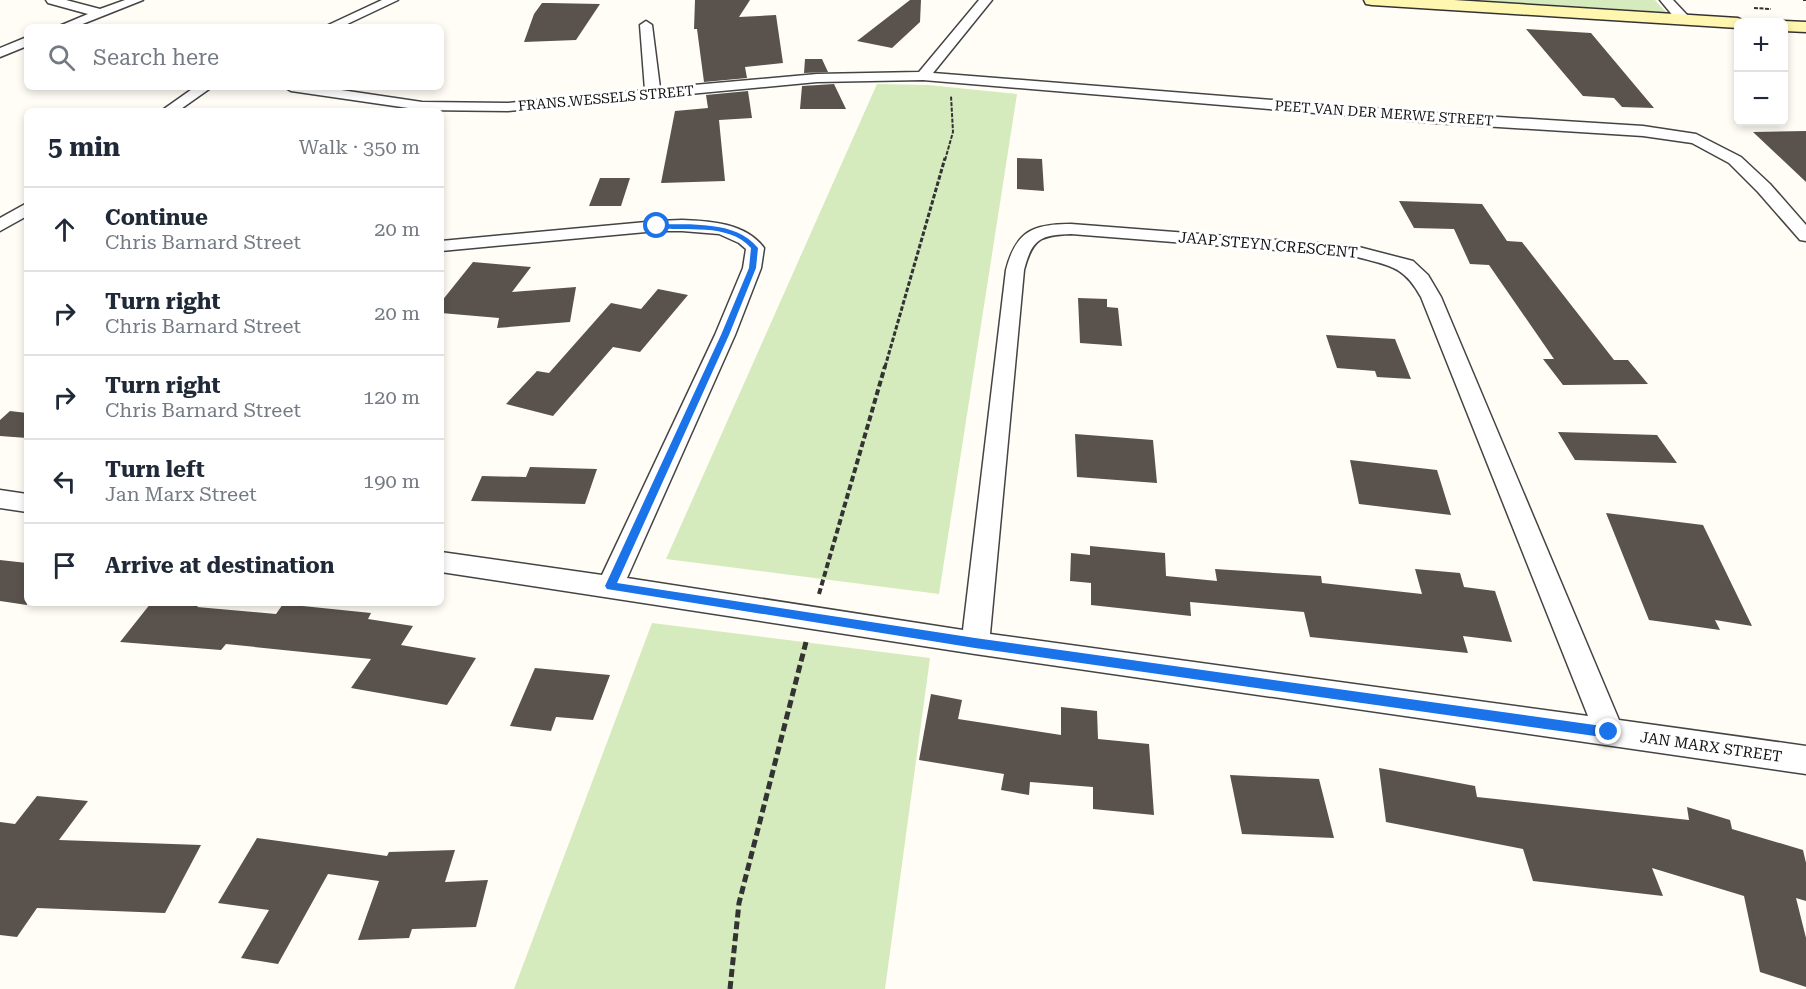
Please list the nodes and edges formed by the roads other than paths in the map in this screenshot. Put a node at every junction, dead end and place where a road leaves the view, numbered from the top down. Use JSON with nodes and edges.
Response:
{"nodes":[{"id":1,"x":52,"y":0,"type":"edge"},
{"id":2,"x":137,"y":0,"type":"edge"},
{"id":3,"x":392,"y":0,"type":"edge"},
{"id":4,"x":986,"y":0,"type":"edge"},
{"id":5,"x":1372,"y":0,"type":"edge"},
{"id":6,"x":1666,"y":0,"type":"edge"},
{"id":7,"x":100,"y":13,"type":"junction"},
{"id":8,"x":1684,"y":20,"type":"junction"},
{"id":9,"x":1734,"y":23,"type":"edge"},
{"id":10,"x":71,"y":24,"type":"edge"},
{"id":11,"x":337,"y":24,"type":"edge"},
{"id":12,"x":646,"y":25,"type":"dead end"},
{"id":13,"x":1788,"y":26,"type":"edge"},
{"id":14,"x":1806,"y":27,"type":"edge"},
{"id":15,"x":24,"y":42,"type":"edge"},
{"id":16,"x":0,"y":53,"type":"edge"},
{"id":17,"x":923,"y":76,"type":"junction"},
{"id":18,"x":200,"y":90,"type":"edge"},
{"id":19,"x":313,"y":90,"type":"edge"},
{"id":20,"x":653,"y":94,"type":"junction"},
{"id":21,"x":173,"y":108,"type":"edge"},
{"id":22,"x":443,"y":108,"type":"edge"},
{"id":23,"x":443,"y":108,"type":"edge"},
{"id":24,"x":0,"y":209,"type":"edge"},
{"id":25,"x":23,"y":210,"type":"edge"},
{"id":26,"x":0,"y":226,"type":"edge"},
{"id":27,"x":1806,"y":236,"type":"edge"},
{"id":28,"x":444,"y":246,"type":"edge"},
{"id":29,"x":0,"y":499,"type":"edge"},
{"id":30,"x":24,"y":503,"type":"edge"},
{"id":31,"x":444,"y":562,"type":"edge"},
{"id":32,"x":610,"y":586,"type":"junction"},
{"id":33,"x":975,"y":643,"type":"junction"},
{"id":34,"x":1609,"y":732,"type":"junction"},
{"id":35,"x":1806,"y":760,"type":"edge"}],
"edges":[{"from":1,"to":7,"type":"street"},
{"from":2,"to":7,"type":"street"},
{"from":3,"to":11,"type":"street"},
{"from":4,"to":17,"type":"street"},
{"from":5,"to":8,"type":"street"},
{"from":6,"to":8,"type":"street"},
{"from":7,"to":10,"type":"street"},
{"from":8,"to":9,"type":"street"},
{"from":12,"to":20,"type":"street"},
{"from":13,"to":14,"type":"street"},
{"from":15,"to":16,"type":"street"},
{"from":17,"to":20,"type":"street","name":"FRANS WESSELS STREET"},
{"from":17,"to":27,"type":"street","name":"PEET VAN DER MERWE STREET"},
{"from":18,"to":21,"type":"street"},
{"from":19,"to":22,"type":"street","name":"FRANS WESSELS STREET"},
{"from":20,"to":23,"type":"street","name":"FRANS WESSELS STREET"},
{"from":24,"to":25,"type":"street"},
{"from":25,"to":26,"type":"street"},
{"from":28,"to":32,"type":"street"},
{"from":29,"to":30,"type":"street"},
{"from":31,"to":32,"type":"street","name":"JAN MARX STREET"},
{"from":32,"to":33,"type":"street","name":"JAN MARX STREET"},
{"from":33,"to":34,"type":"street","name":"JAN MARX STREET"},
{"from":33,"to":34,"type":"street","name":"JAAP STEYN CRESCENT"},
{"from":34,"to":35,"type":"street","name":"JAN MARX STREET"}]}
